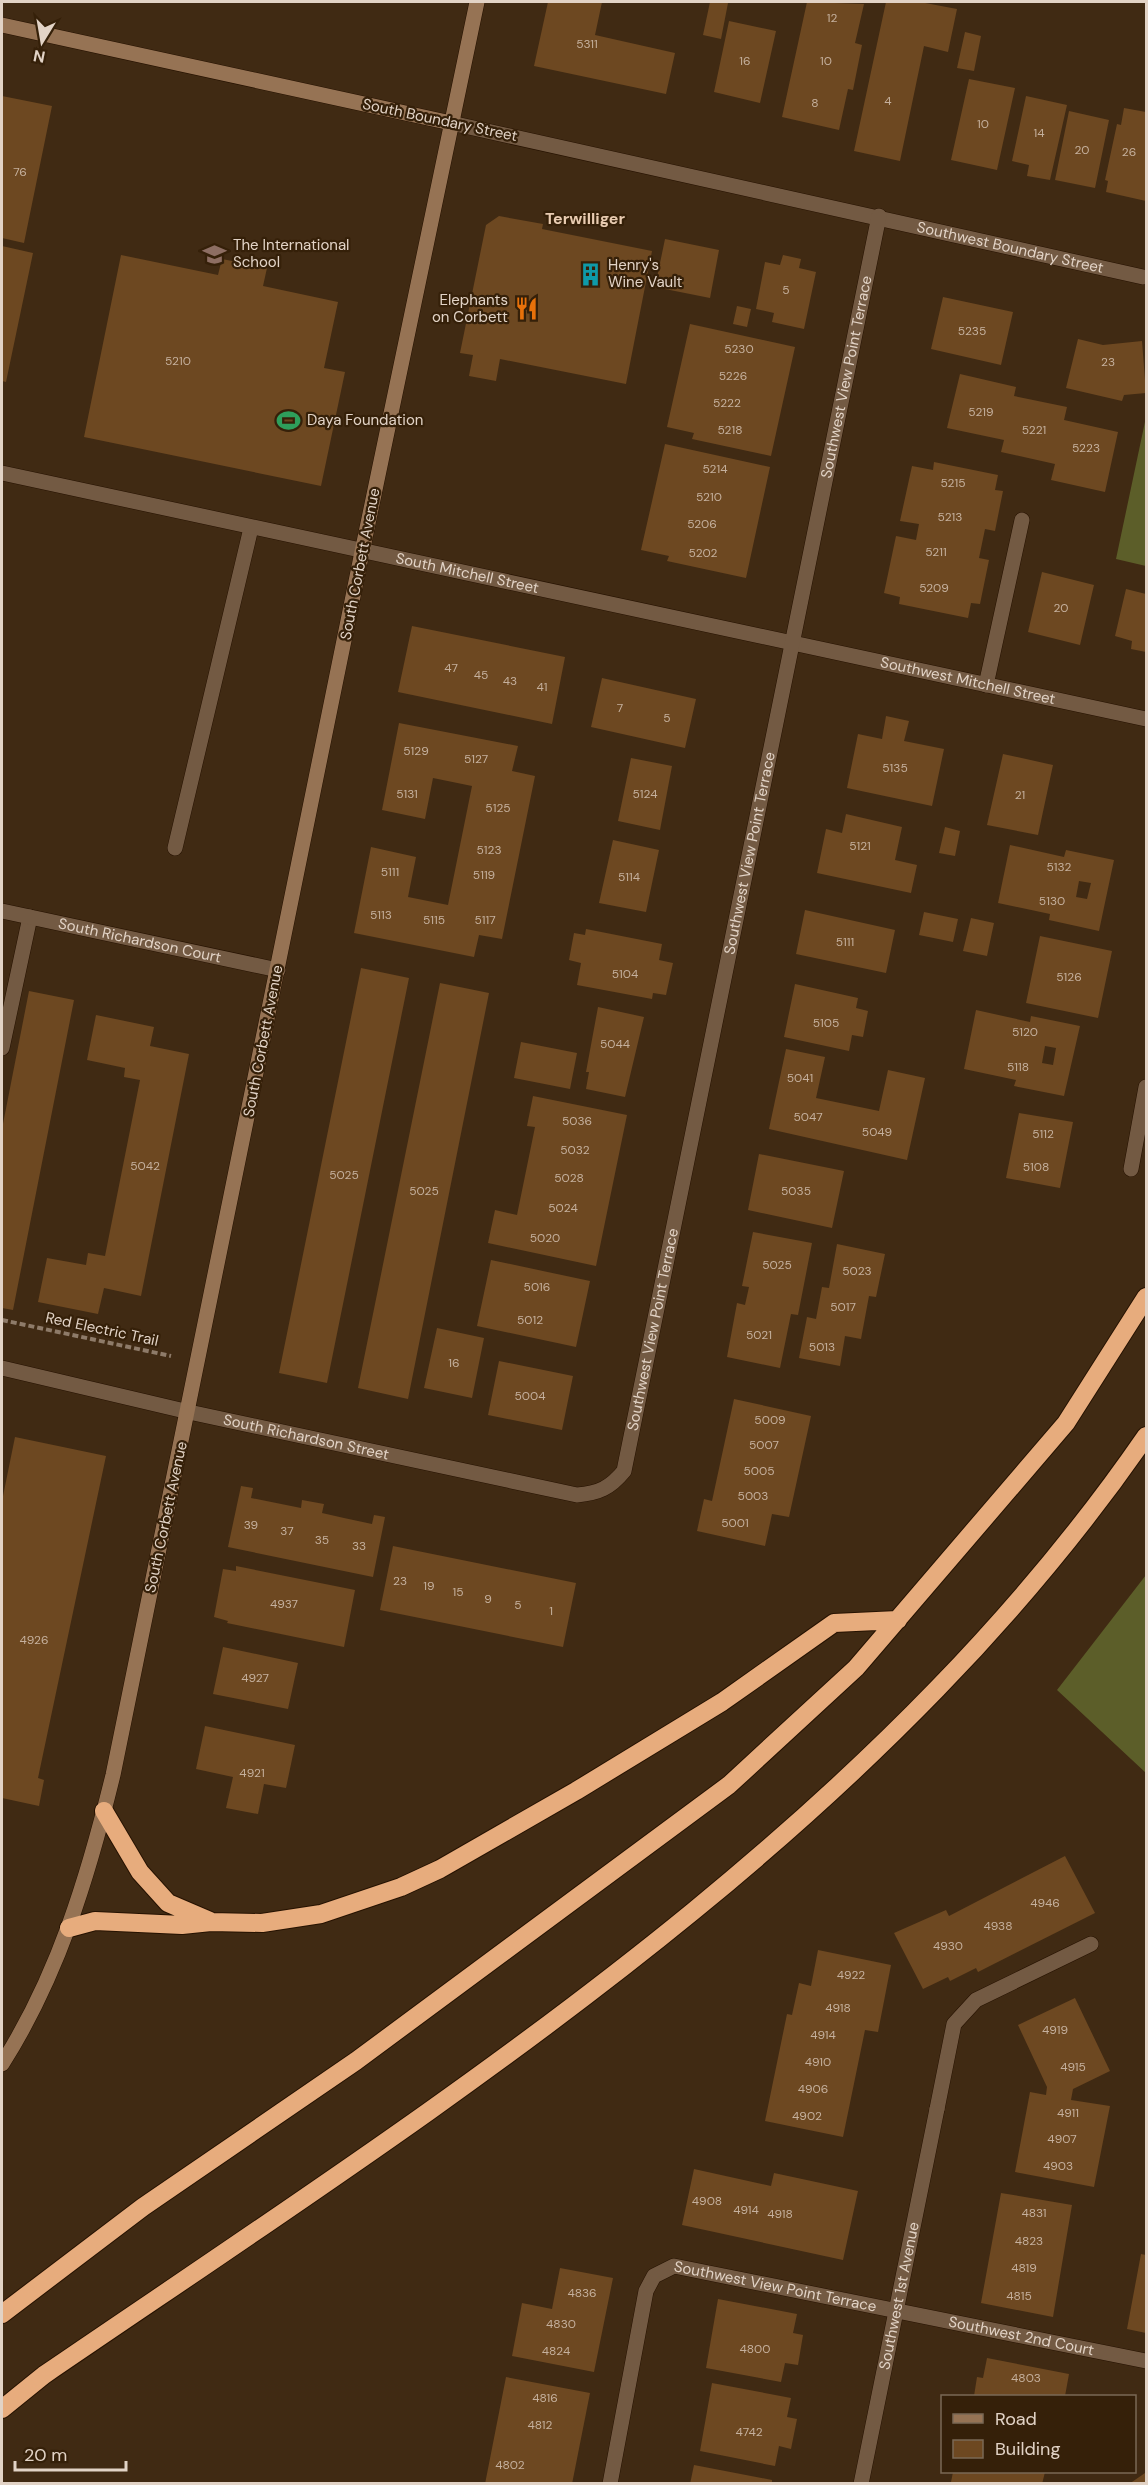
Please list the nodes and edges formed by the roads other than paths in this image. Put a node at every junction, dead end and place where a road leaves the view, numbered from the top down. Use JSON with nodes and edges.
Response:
{"nodes":[{"id":1,"x":477,"y":2,"type":"edge"},
{"id":2,"x":2,"y":25,"type":"edge"},
{"id":3,"x":452,"y":123,"type":"junction"},
{"id":4,"x":879,"y":216,"type":"junction"},
{"id":5,"x":1143,"y":277,"type":"dead end"},
{"id":6,"x":2,"y":473,"type":"edge"},
{"id":7,"x":1022,"y":520,"type":"dead end"},
{"id":8,"x":251,"y":528,"type":"junction"},
{"id":9,"x":362,"y":552,"type":"junction"},
{"id":10,"x":791,"y":642,"type":"junction"},
{"id":11,"x":986,"y":685,"type":"junction"},
{"id":12,"x":1146,"y":719,"type":"edge"},
{"id":13,"x":175,"y":848,"type":"dead end"},
{"id":14,"x":2,"y":911,"type":"edge"},
{"id":15,"x":30,"y":917,"type":"junction"},
{"id":16,"x":278,"y":970,"type":"junction"},
{"id":17,"x":2,"y":1048,"type":"edge"},
{"id":18,"x":1146,"y":1087,"type":"edge"},
{"id":19,"x":1131,"y":1169,"type":"dead end"},
{"id":20,"x":1146,"y":1297,"type":"edge"},
{"id":21,"x":2,"y":1368,"type":"edge"},
{"id":22,"x":189,"y":1412,"type":"junction"},
{"id":23,"x":1146,"y":1436,"type":"edge"},
{"id":24,"x":612,"y":1485,"type":"joint"},
{"id":25,"x":897,"y":1620,"type":"junction"},
{"id":26,"x":104,"y":1811,"type":"junction"},
{"id":27,"x":211,"y":1922,"type":"junction"},
{"id":28,"x":69,"y":1929,"type":"junction"},
{"id":29,"x":1091,"y":1944,"type":"dead end"},
{"id":30,"x":2,"y":2064,"type":"edge"},
{"id":31,"x":896,"y":2311,"type":"junction"},
{"id":32,"x":2,"y":2314,"type":"edge"},
{"id":33,"x":1146,"y":2361,"type":"edge"},
{"id":34,"x":2,"y":2409,"type":"edge"},
{"id":35,"x":610,"y":2484,"type":"edge"},
{"id":36,"x":861,"y":2484,"type":"edge"}],
"edges":[{"from":1,"to":3,"type":"street","name":"South Corbett Avenue"},
{"from":2,"to":3,"type":"street","name":"South Boundary Street"},
{"from":3,"to":4,"type":"street","name":"South Boundary Street"},
{"from":3,"to":9,"type":"street","name":"South Corbett Avenue"},
{"from":4,"to":5,"type":"street","name":"Southwest Boundary Street"},
{"from":4,"to":10,"type":"street","name":"Southwest View Point Terrace"},
{"from":6,"to":8,"type":"street","name":"South Mitchell Street"},
{"from":7,"to":11,"type":"street"},
{"from":8,"to":9,"type":"street","name":"South Mitchell Street"},
{"from":8,"to":13,"type":"street"},
{"from":9,"to":10,"type":"street","name":"South Mitchell Street"},
{"from":9,"to":16,"type":"street","name":"South Corbett Avenue"},
{"from":10,"to":11,"type":"street","name":"Southwest Mitchell Street"},
{"from":10,"to":24,"type":"street","name":"Southwest View Point Terrace"},
{"from":11,"to":12,"type":"street","name":"Southwest Mitchell Street"},
{"from":14,"to":15,"type":"street","name":"South Richardson Court"},
{"from":15,"to":16,"type":"street","name":"South Richardson Court"},
{"from":15,"to":17,"type":"street"},
{"from":16,"to":22,"type":"street","name":"South Corbett Avenue"},
{"from":18,"to":19,"type":"street"},
{"from":20,"to":25,"type":"highway"},
{"from":21,"to":22,"type":"street","name":"South Richardson Street"},
{"from":22,"to":24,"type":"street","name":"South Richardson Street"},
{"from":22,"to":26,"type":"street","name":"South Corbett Avenue"},
{"from":23,"to":34,"type":"highway"},
{"from":25,"to":27,"type":"highway"},
{"from":25,"to":32,"type":"highway"},
{"from":26,"to":27,"type":"highway"},
{"from":26,"to":28,"type":"street","name":"South Corbett Avenue"},
{"from":27,"to":28,"type":"highway"},
{"from":28,"to":30,"type":"street","name":"South Corbett Avenue"},
{"from":29,"to":31,"type":"street","name":"Southwest 1st Avenue"},
{"from":31,"to":33,"type":"street","name":"Southwest 2nd Court"},
{"from":31,"to":35,"type":"street","name":"Southwest View Point Terrace"},
{"from":31,"to":36,"type":"street","name":"Southwest 1st Avenue"}]}
